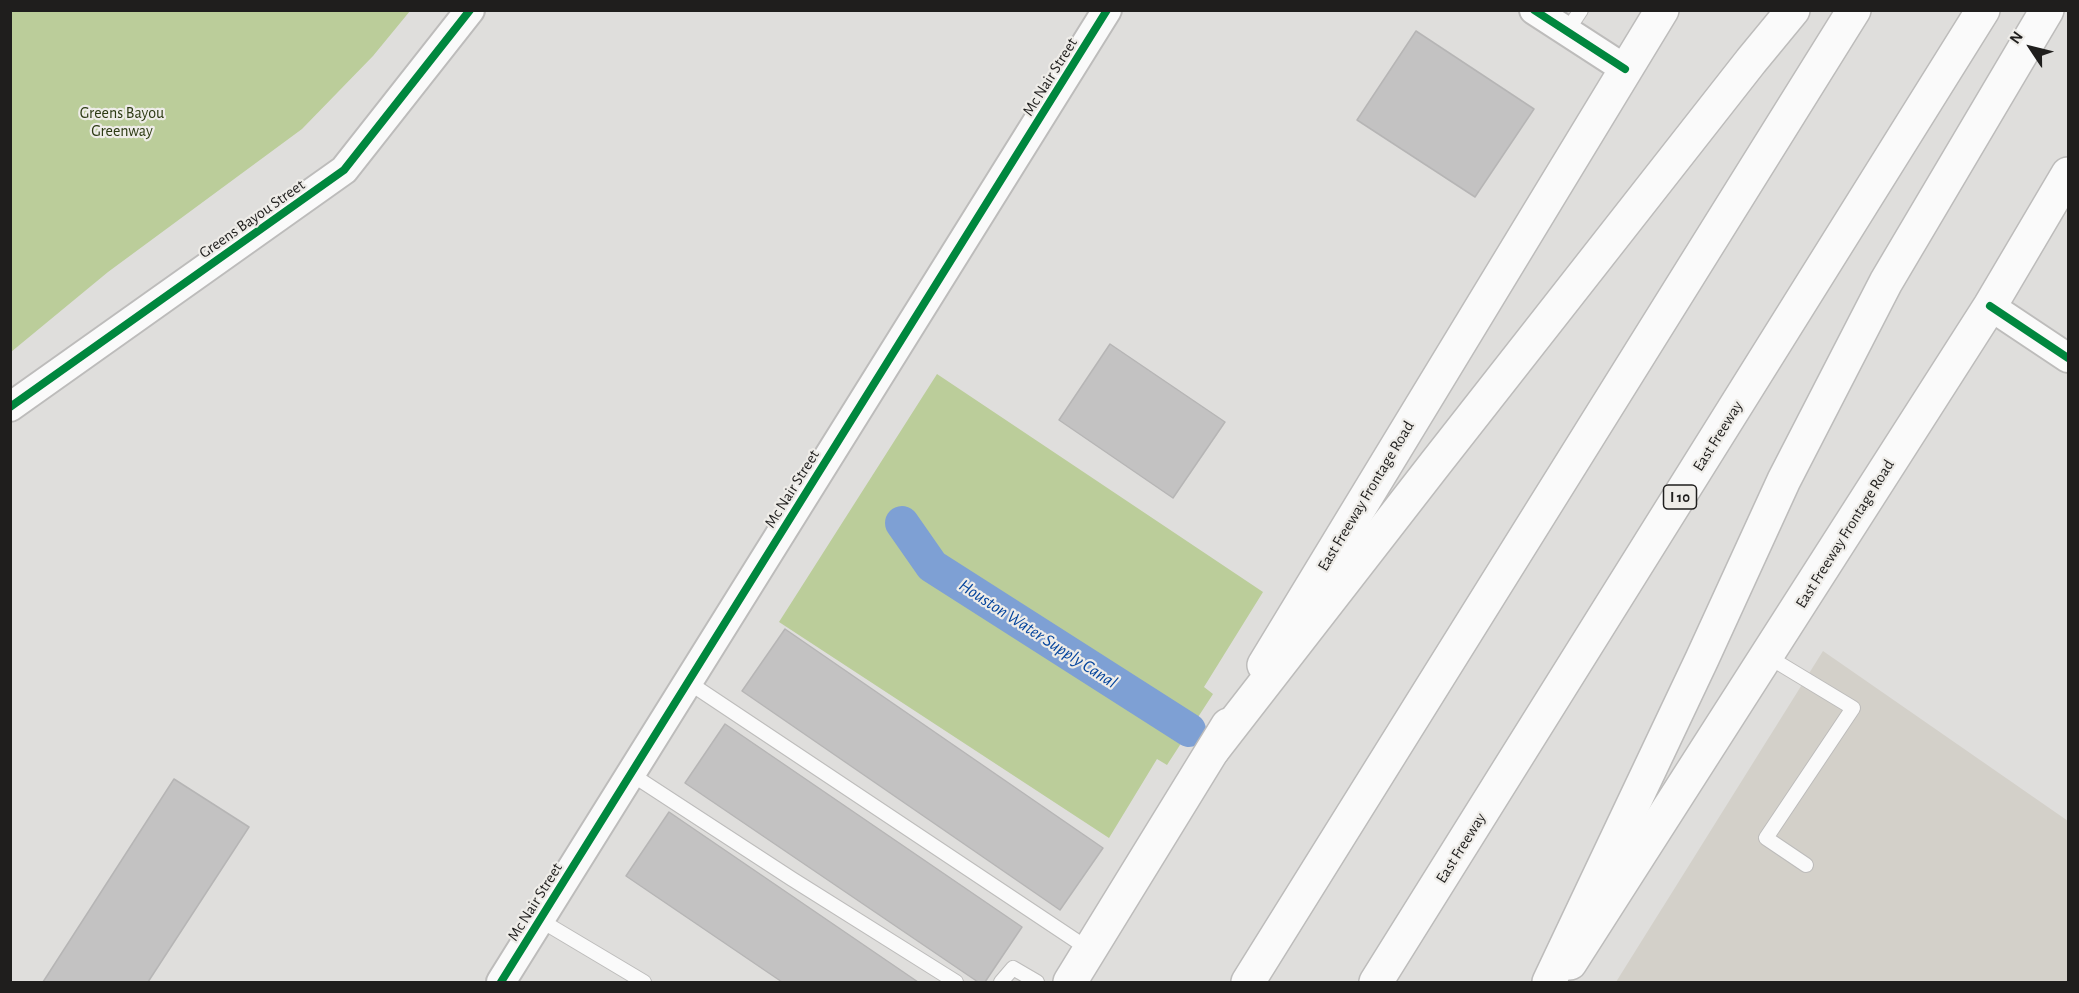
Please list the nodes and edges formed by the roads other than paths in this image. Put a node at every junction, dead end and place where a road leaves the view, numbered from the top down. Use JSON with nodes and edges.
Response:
{"nodes":[{"id":1,"x":470,"y":10,"type":"edge"},
{"id":2,"x":1107,"y":10,"type":"edge"},
{"id":3,"x":1534,"y":10,"type":"edge"},
{"id":4,"x":1662,"y":10,"type":"edge"},
{"id":5,"x":1793,"y":10,"type":"edge"},
{"id":6,"x":1854,"y":10,"type":"edge"},
{"id":7,"x":1983,"y":10,"type":"edge"},
{"id":8,"x":2047,"y":10,"type":"edge"},
{"id":9,"x":1574,"y":21,"type":"edge"},
{"id":10,"x":1625,"y":69,"type":"junction"},
{"id":11,"x":2068,"y":174,"type":"edge"},
{"id":12,"x":1990,"y":306,"type":"junction"},
{"id":13,"x":2068,"y":358,"type":"edge"},
{"id":14,"x":10,"y":407,"type":"edge"},
{"id":15,"x":1767,"y":656,"type":"junction"},
{"id":16,"x":688,"y":682,"type":"junction"},
{"id":17,"x":1213,"y":750,"type":"junction"},
{"id":18,"x":631,"y":774,"type":"junction"},
{"id":19,"x":1806,"y":866,"type":"dead end"},
{"id":20,"x":540,"y":920,"type":"junction"},
{"id":21,"x":1090,"y":951,"type":"junction"},
{"id":22,"x":501,"y":982,"type":"edge"},
{"id":23,"x":644,"y":982,"type":"edge"},
{"id":24,"x":956,"y":982,"type":"edge"},
{"id":25,"x":1001,"y":982,"type":"edge"},
{"id":26,"x":1037,"y":982,"type":"edge"},
{"id":27,"x":1070,"y":982,"type":"edge"},
{"id":28,"x":1248,"y":982,"type":"edge"},
{"id":29,"x":1376,"y":982,"type":"edge"},
{"id":30,"x":1549,"y":982,"type":"edge"},
{"id":31,"x":1557,"y":982,"type":"edge"}],
"edges":[{"from":1,"to":14,"type":"street","name":"Greens Bayou Street"},
{"from":2,"to":16,"type":"street","name":"Mc Nair Street"},
{"from":3,"to":9,"type":"street"},
{"from":4,"to":10,"type":"main road","name":"East Freeway Frontage Road"},
{"from":5,"to":17,"type":"main road"},
{"from":6,"to":28,"type":"main road"},
{"from":7,"to":29,"type":"main road","name":"East Freeway","number":"I 10"},
{"from":8,"to":30,"type":"main road"},
{"from":9,"to":10,"type":"street"},
{"from":10,"to":17,"type":"main road","name":"East Freeway Frontage Road"},
{"from":11,"to":12,"type":"main road","name":"East Freeway Frontage Road"},
{"from":12,"to":13,"type":"street"},
{"from":12,"to":15,"type":"main road","name":"East Freeway Frontage Road"},
{"from":15,"to":19,"type":"lane"},
{"from":15,"to":31,"type":"main road","name":"East Freeway Frontage Road"},
{"from":16,"to":18,"type":"street","name":"Mc Nair Street"},
{"from":16,"to":21,"type":"lane"},
{"from":17,"to":21,"type":"main road","name":"East Freeway Frontage Road"},
{"from":18,"to":20,"type":"street","name":"Mc Nair Street"},
{"from":18,"to":24,"type":"lane"},
{"from":20,"to":22,"type":"street","name":"Mc Nair Street"},
{"from":20,"to":23,"type":"lane"},
{"from":21,"to":27,"type":"main road","name":"East Freeway Frontage Road"},
{"from":25,"to":26,"type":"lane"}]}
